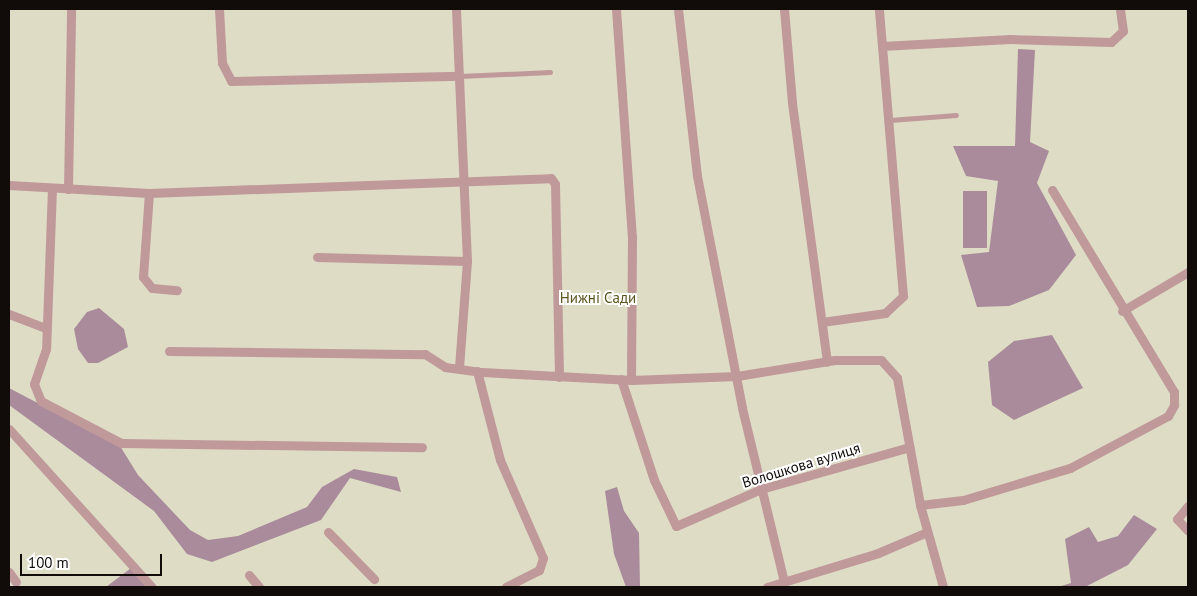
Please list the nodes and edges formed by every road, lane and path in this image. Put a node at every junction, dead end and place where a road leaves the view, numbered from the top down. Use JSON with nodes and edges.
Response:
{"nodes":[{"id":1,"x":71,"y":9,"type":"edge"},
{"id":2,"x":219,"y":9,"type":"edge"},
{"id":3,"x":456,"y":9,"type":"edge"},
{"id":4,"x":616,"y":9,"type":"edge"},
{"id":5,"x":678,"y":9,"type":"edge"},
{"id":6,"x":784,"y":9,"type":"edge"},
{"id":7,"x":879,"y":9,"type":"edge"},
{"id":8,"x":1120,"y":9,"type":"edge"},
{"id":9,"x":882,"y":46,"type":"junction"},
{"id":10,"x":550,"y":72,"type":"dead end"},
{"id":11,"x":460,"y":76,"type":"junction"},
{"id":12,"x":956,"y":115,"type":"dead end"},
{"id":13,"x":890,"y":120,"type":"junction"},
{"id":14,"x":466,"y":183,"type":"junction"},
{"id":15,"x":9,"y":185,"type":"edge"},
{"id":16,"x":52,"y":188,"type":"junction"},
{"id":17,"x":68,"y":189,"type":"junction"},
{"id":18,"x":1052,"y":190,"type":"dead end"},
{"id":19,"x":150,"y":193,"type":"junction"},
{"id":20,"x":318,"y":257,"type":"dead end"},
{"id":21,"x":467,"y":261,"type":"junction"},
{"id":22,"x":1188,"y":272,"type":"edge"},
{"id":23,"x":177,"y":290,"type":"dead end"},
{"id":24,"x":1122,"y":311,"type":"junction"},
{"id":25,"x":9,"y":314,"type":"edge"},
{"id":26,"x":822,"y":322,"type":"junction"},
{"id":27,"x":46,"y":328,"type":"junction"},
{"id":28,"x":169,"y":351,"type":"dead end"},
{"id":29,"x":826,"y":362,"type":"junction"},
{"id":30,"x":459,"y":367,"type":"junction"},
{"id":31,"x":478,"y":371,"type":"junction"},
{"id":32,"x":737,"y":376,"type":"junction"},
{"id":33,"x":559,"y":377,"type":"junction"},
{"id":34,"x":621,"y":380,"type":"junction"},
{"id":35,"x":631,"y":380,"type":"junction"},
{"id":36,"x":9,"y":429,"type":"edge"},
{"id":37,"x":422,"y":447,"type":"dead end"},
{"id":38,"x":909,"y":447,"type":"junction"},
{"id":39,"x":761,"y":489,"type":"junction"},
{"id":40,"x":920,"y":506,"type":"junction"},
{"id":41,"x":1188,"y":506,"type":"edge"},
{"id":42,"x":1188,"y":530,"type":"edge"},
{"id":43,"x":328,"y":532,"type":"dead end"},
{"id":44,"x":927,"y":532,"type":"junction"},
{"id":45,"x":9,"y":572,"type":"edge"},
{"id":46,"x":249,"y":575,"type":"dead end"},
{"id":47,"x":374,"y":579,"type":"dead end"},
{"id":48,"x":16,"y":582,"type":"dead end"},
{"id":49,"x":784,"y":582,"type":"junction"},
{"id":50,"x":152,"y":587,"type":"edge"},
{"id":51,"x":259,"y":587,"type":"edge"},
{"id":52,"x":506,"y":587,"type":"edge"},
{"id":53,"x":767,"y":587,"type":"edge"},
{"id":54,"x":943,"y":587,"type":"edge"}],
"edges":[{"from":1,"to":17,"type":"street"},
{"from":2,"to":11,"type":"street"},
{"from":3,"to":11,"type":"street"},
{"from":4,"to":35,"type":"street"},
{"from":5,"to":32,"type":"street"},
{"from":6,"to":26,"type":"street"},
{"from":7,"to":9,"type":"street"},
{"from":8,"to":9,"type":"street"},
{"from":9,"to":13,"type":"street"},
{"from":10,"to":11,"type":"lane"},
{"from":11,"to":14,"type":"street"},
{"from":12,"to":13,"type":"lane"},
{"from":13,"to":26,"type":"street"},
{"from":14,"to":19,"type":"street"},
{"from":14,"to":21,"type":"street"},
{"from":14,"to":33,"type":"street"},
{"from":15,"to":16,"type":"street"},
{"from":16,"to":17,"type":"street"},
{"from":16,"to":27,"type":"street"},
{"from":17,"to":19,"type":"street"},
{"from":18,"to":24,"type":"street"},
{"from":19,"to":23,"type":"street"},
{"from":20,"to":21,"type":"street"},
{"from":21,"to":30,"type":"street"},
{"from":22,"to":24,"type":"street"},
{"from":24,"to":40,"type":"street"},
{"from":25,"to":27,"type":"street"},
{"from":26,"to":29,"type":"street"},
{"from":27,"to":37,"type":"street"},
{"from":28,"to":30,"type":"street"},
{"from":29,"to":32,"type":"street"},
{"from":29,"to":38,"type":"street"},
{"from":30,"to":31,"type":"street"},
{"from":31,"to":33,"type":"street"},
{"from":31,"to":52,"type":"street"},
{"from":32,"to":35,"type":"street"},
{"from":32,"to":39,"type":"street"},
{"from":33,"to":34,"type":"street"},
{"from":34,"to":35,"type":"street"},
{"from":34,"to":39,"type":"street","name":"Волошкова вулиця"},
{"from":36,"to":50,"type":"street"},
{"from":38,"to":39,"type":"street","name":"Волошкова вулиця"},
{"from":38,"to":40,"type":"street"},
{"from":39,"to":49,"type":"street"},
{"from":40,"to":44,"type":"street"},
{"from":41,"to":42,"type":"street"},
{"from":43,"to":47,"type":"street"},
{"from":44,"to":49,"type":"street"},
{"from":44,"to":54,"type":"street"},
{"from":45,"to":48,"type":"street"},
{"from":46,"to":51,"type":"street"},
{"from":49,"to":53,"type":"street"}]}
